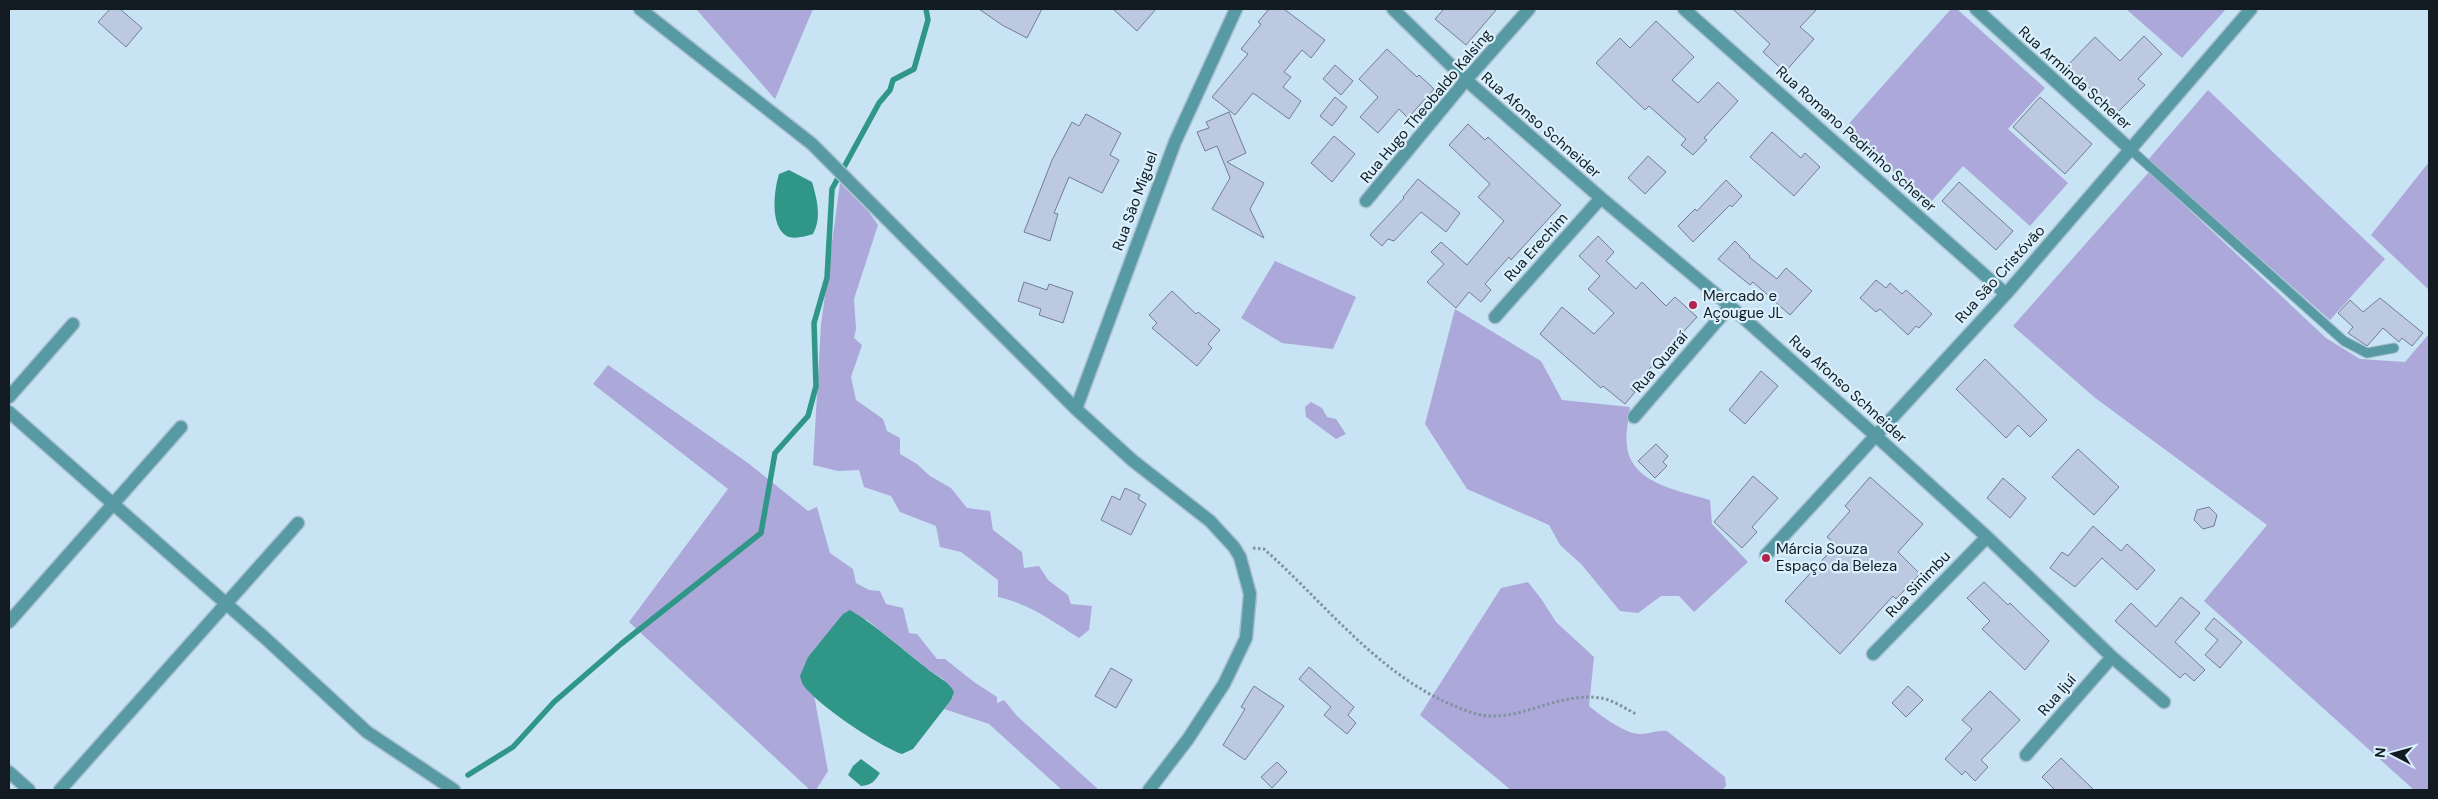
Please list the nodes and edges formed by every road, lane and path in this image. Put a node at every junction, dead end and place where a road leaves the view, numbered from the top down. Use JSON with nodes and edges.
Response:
{"nodes":[{"id":1,"x":640,"y":9,"type":"edge"},
{"id":2,"x":1236,"y":9,"type":"edge"},
{"id":3,"x":1393,"y":9,"type":"edge"},
{"id":4,"x":1529,"y":9,"type":"edge"},
{"id":5,"x":1684,"y":9,"type":"edge"},
{"id":6,"x":1976,"y":9,"type":"edge"},
{"id":7,"x":2251,"y":9,"type":"edge"},
{"id":8,"x":1466,"y":80,"type":"junction"},
{"id":9,"x":2131,"y":150,"type":"junction"},
{"id":10,"x":1601,"y":198,"type":"junction"},
{"id":11,"x":1366,"y":201,"type":"dead end"},
{"id":12,"x":2006,"y":294,"type":"junction"},
{"id":13,"x":1730,"y":306,"type":"junction"},
{"id":14,"x":1495,"y":317,"type":"dead end"},
{"id":15,"x":73,"y":324,"type":"dead end"},
{"id":16,"x":2394,"y":348,"type":"dead end"},
{"id":17,"x":9,"y":397,"type":"edge"},
{"id":18,"x":1076,"y":409,"type":"junction"},
{"id":19,"x":9,"y":412,"type":"edge"},
{"id":20,"x":1634,"y":417,"type":"dead end"},
{"id":21,"x":181,"y":427,"type":"dead end"},
{"id":22,"x":1876,"y":436,"type":"junction"},
{"id":23,"x":113,"y":504,"type":"junction"},
{"id":24,"x":298,"y":523,"type":"dead end"},
{"id":25,"x":1986,"y":537,"type":"junction"},
{"id":26,"x":1234,"y":547,"type":"junction"},
{"id":27,"x":1766,"y":555,"type":"dead end"},
{"id":28,"x":226,"y":604,"type":"junction"},
{"id":29,"x":9,"y":622,"type":"edge"},
{"id":30,"x":1873,"y":654,"type":"dead end"},
{"id":31,"x":2112,"y":657,"type":"junction"},
{"id":32,"x":2164,"y":702,"type":"dead end"},
{"id":33,"x":1636,"y":714,"type":"dead end"},
{"id":34,"x":2026,"y":755,"type":"dead end"},
{"id":35,"x":9,"y":772,"type":"edge"},
{"id":36,"x":29,"y":790,"type":"edge"},
{"id":37,"x":60,"y":790,"type":"edge"},
{"id":38,"x":454,"y":790,"type":"edge"},
{"id":39,"x":1149,"y":790,"type":"edge"}],
"edges":[{"from":1,"to":18,"type":"street"},
{"from":2,"to":18,"type":"street","name":"Rua São Miguel"},
{"from":3,"to":8,"type":"street","name":"Rua Afonso Schneider"},
{"from":4,"to":8,"type":"street","name":"Rua Hugo Theobaldo Kalsing"},
{"from":5,"to":12,"type":"street","name":"Rua Romano Pedrinho Scherer"},
{"from":6,"to":9,"type":"street","name":"Rua Arminda Scherer"},
{"from":7,"to":9,"type":"street","name":"Rua São Cristóvão"},
{"from":8,"to":10,"type":"street","name":"Rua Afonso Schneider"},
{"from":8,"to":11,"type":"street","name":"Rua Hugo Theobaldo Kalsing"},
{"from":9,"to":12,"type":"street","name":"Rua São Cristóvão"},
{"from":9,"to":16,"type":"lane"},
{"from":10,"to":13,"type":"street","name":"Rua Afonso Schneider"},
{"from":10,"to":14,"type":"street","name":"Rua Erechim"},
{"from":12,"to":22,"type":"street","name":"Rua São Cristóvão"},
{"from":13,"to":20,"type":"street","name":"Rua Quaraí"},
{"from":13,"to":22,"type":"street","name":"Rua Afonso Schneider"},
{"from":15,"to":17,"type":"street"},
{"from":18,"to":26,"type":"street"},
{"from":19,"to":23,"type":"street"},
{"from":21,"to":23,"type":"street"},
{"from":22,"to":25,"type":"street","name":"Rua Afonso Schneider"},
{"from":22,"to":27,"type":"street","name":"Rua São Cristóvão"},
{"from":23,"to":28,"type":"street"},
{"from":23,"to":29,"type":"street"},
{"from":24,"to":28,"type":"street"},
{"from":25,"to":30,"type":"street","name":"Rua Sinimbu"},
{"from":25,"to":31,"type":"street","name":"Rua Afonso Schneider"},
{"from":26,"to":33,"type":"path"},
{"from":26,"to":39,"type":"street"},
{"from":28,"to":37,"type":"street"},
{"from":28,"to":38,"type":"street"},
{"from":31,"to":32,"type":"street","name":"Rua Afonso Schneider"},
{"from":31,"to":34,"type":"street","name":"Rua Ijuí"},
{"from":35,"to":36,"type":"street"}]}
